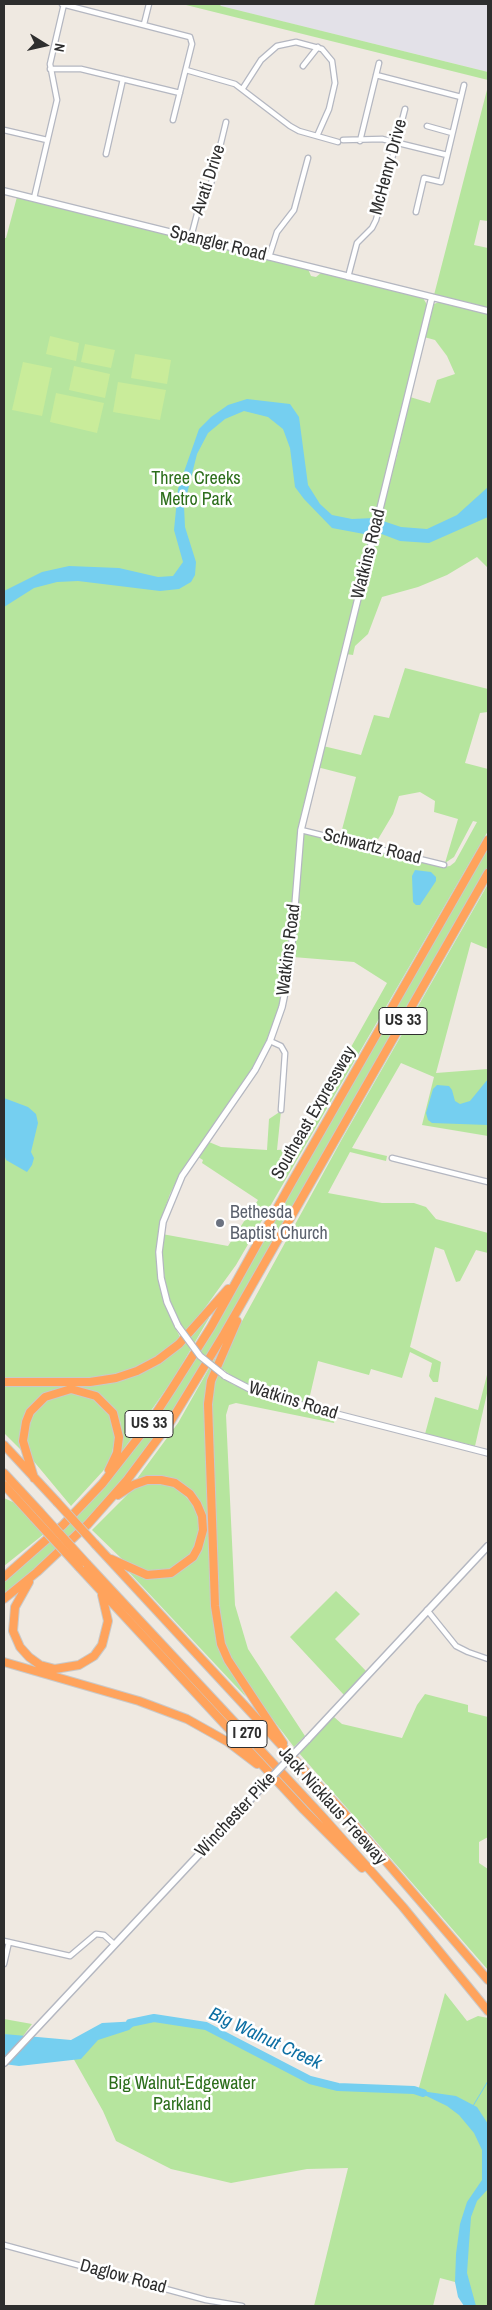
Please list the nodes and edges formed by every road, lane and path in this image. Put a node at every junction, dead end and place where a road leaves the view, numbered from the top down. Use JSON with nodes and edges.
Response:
{"nodes":[{"id":1,"x":63,"y":4,"type":"edge"},
{"id":2,"x":150,"y":4,"type":"edge"},
{"id":3,"x":144,"y":24,"type":"junction"},
{"id":4,"x":318,"y":47,"type":"junction"},
{"id":5,"x":379,"y":63,"type":"dead end"},
{"id":6,"x":303,"y":66,"type":"dead end"},
{"id":7,"x":50,"y":70,"type":"junction"},
{"id":8,"x":186,"y":70,"type":"junction"},
{"id":9,"x":376,"y":75,"type":"junction"},
{"id":10,"x":123,"y":79,"type":"junction"},
{"id":11,"x":464,"y":85,"type":"dead end"},
{"id":12,"x":242,"y":88,"type":"junction"},
{"id":13,"x":180,"y":93,"type":"junction"},
{"id":14,"x":461,"y":97,"type":"junction"},
{"id":15,"x":405,"y":109,"type":"dead end"},
{"id":16,"x":174,"y":120,"type":"dead end"},
{"id":17,"x":226,"y":122,"type":"dead end"},
{"id":18,"x":427,"y":126,"type":"dead end"},
{"id":19,"x":4,"y":130,"type":"edge"},
{"id":20,"x":452,"y":133,"type":"junction"},
{"id":21,"x":317,"y":136,"type":"junction"},
{"id":22,"x":47,"y":140,"type":"junction"},
{"id":23,"x":343,"y":140,"type":"dead end"},
{"id":24,"x":360,"y":141,"type":"junction"},
{"id":25,"x":338,"y":142,"type":"dead end"},
{"id":26,"x":396,"y":142,"type":"junction"},
{"id":27,"x":106,"y":154,"type":"dead end"},
{"id":28,"x":447,"y":155,"type":"junction"},
{"id":29,"x":308,"y":158,"type":"dead end"},
{"id":30,"x":4,"y":191,"type":"edge"},
{"id":31,"x":34,"y":198,"type":"junction"},
{"id":32,"x":416,"y":212,"type":"dead end"},
{"id":33,"x":191,"y":238,"type":"junction"},
{"id":34,"x":269,"y":257,"type":"junction"},
{"id":35,"x":348,"y":277,"type":"junction"},
{"id":36,"x":432,"y":297,"type":"junction"},
{"id":37,"x":488,"y":312,"type":"edge"},
{"id":38,"x":301,"y":830,"type":"junction"},
{"id":39,"x":488,"y":840,"type":"edge"},
{"id":40,"x":444,"y":865,"type":"dead end"},
{"id":41,"x":488,"y":874,"type":"edge"},
{"id":42,"x":270,"y":1041,"type":"junction"},
{"id":43,"x":281,"y":1110,"type":"dead end"},
{"id":44,"x":392,"y":1158,"type":"dead end"},
{"id":45,"x":488,"y":1182,"type":"edge"},
{"id":46,"x":264,"y":1264,"type":"junction"},
{"id":47,"x":239,"y":1276,"type":"junction"},
{"id":48,"x":4,"y":1382,"type":"edge"},
{"id":49,"x":4,"y":1445,"type":"edge"},
{"id":50,"x":488,"y":1453,"type":"edge"},
{"id":51,"x":4,"y":1473,"type":"edge"},
{"id":52,"x":34,"y":1478,"type":"junction"},
{"id":53,"x":102,"y":1484,"type":"junction"},
{"id":54,"x":4,"y":1485,"type":"edge"},
{"id":55,"x":4,"y":1494,"type":"edge"},
{"id":56,"x":27,"y":1510,"type":"junction"},
{"id":57,"x":98,"y":1513,"type":"junction"},
{"id":58,"x":37,"y":1515,"type":"junction"},
{"id":59,"x":488,"y":1546,"type":"edge"},
{"id":60,"x":106,"y":1556,"type":"junction"},
{"id":61,"x":21,"y":1564,"type":"junction"},
{"id":62,"x":4,"y":1570,"type":"edge"},
{"id":63,"x":37,"y":1572,"type":"junction"},
{"id":64,"x":4,"y":1577,"type":"edge"},
{"id":65,"x":100,"y":1590,"type":"junction"},
{"id":66,"x":4,"y":1599,"type":"edge"},
{"id":67,"x":427,"y":1610,"type":"junction"},
{"id":68,"x":488,"y":1659,"type":"edge"},
{"id":69,"x":4,"y":1662,"type":"edge"},
{"id":70,"x":288,"y":1751,"type":"junction"},
{"id":71,"x":272,"y":1776,"type":"junction"},
{"id":72,"x":403,"y":1908,"type":"junction"},
{"id":73,"x":6,"y":1941,"type":"edge"},
{"id":74,"x":114,"y":1944,"type":"junction"},
{"id":75,"x":4,"y":1964,"type":"edge"},
{"id":76,"x":488,"y":1980,"type":"edge"},
{"id":77,"x":488,"y":2011,"type":"edge"},
{"id":78,"x":4,"y":2063,"type":"edge"},
{"id":79,"x":4,"y":2245,"type":"edge"},
{"id":80,"x":242,"y":2306,"type":"edge"}],
"edges":[{"from":1,"to":3,"type":"street"},
{"from":1,"to":7,"type":"street"},
{"from":2,"to":3,"type":"street"},
{"from":3,"to":8,"type":"street"},
{"from":4,"to":6,"type":"street"},
{"from":4,"to":12,"type":"street"},
{"from":4,"to":21,"type":"street"},
{"from":5,"to":9,"type":"street"},
{"from":7,"to":10,"type":"street"},
{"from":7,"to":22,"type":"street"},
{"from":8,"to":12,"type":"street"},
{"from":8,"to":13,"type":"street"},
{"from":9,"to":14,"type":"street"},
{"from":9,"to":24,"type":"street"},
{"from":10,"to":13,"type":"street"},
{"from":10,"to":27,"type":"street"},
{"from":11,"to":14,"type":"street"},
{"from":12,"to":21,"type":"street"},
{"from":13,"to":16,"type":"street"},
{"from":14,"to":20,"type":"street"},
{"from":15,"to":26,"type":"street","name":"McHenry Drive"},
{"from":17,"to":33,"type":"street","name":"Avati Drive"},
{"from":18,"to":20,"type":"street"},
{"from":19,"to":22,"type":"street"},
{"from":20,"to":28,"type":"street"},
{"from":21,"to":25,"type":"street"},
{"from":22,"to":31,"type":"street"},
{"from":23,"to":24,"type":"street"},
{"from":24,"to":26,"type":"street"},
{"from":26,"to":28,"type":"street"},
{"from":26,"to":35,"type":"street","name":"McHenry Drive"},
{"from":28,"to":32,"type":"street"},
{"from":29,"to":34,"type":"street"},
{"from":30,"to":31,"type":"street","name":"Spangler Road"},
{"from":31,"to":33,"type":"street","name":"Spangler Road"},
{"from":33,"to":34,"type":"street","name":"Spangler Road"},
{"from":34,"to":35,"type":"street","name":"Spangler Road"},
{"from":35,"to":36,"type":"street","name":"Spangler Road"},
{"from":36,"to":37,"type":"street"},
{"from":36,"to":38,"type":"street","name":"Watkins Road"},
{"from":38,"to":40,"type":"street","name":"Schwartz Road"},
{"from":38,"to":42,"type":"street","name":"Watkins Road"},
{"from":39,"to":47,"type":"highway","name":"Southeast Expressway","number":"US 33"},
{"from":41,"to":46,"type":"highway","name":"Southeast Expressway","number":"US 33"},
{"from":42,"to":43,"type":"street"},
{"from":42,"to":50,"type":"street","name":"Watkins Road","bridge":true},
{"from":44,"to":45,"type":"street"},
{"from":46,"to":57,"type":"highway","name":"Southeast Expressway","number":"US 33"},
{"from":46,"to":70,"type":"highway"},
{"from":47,"to":48,"type":"highway"},
{"from":47,"to":53,"type":"highway","name":"Southeast Expressway","number":"US 33"},
{"from":49,"to":52,"type":"highway","name":"Jack Nicklaus Freeway","number":"I 270"},
{"from":51,"to":58,"type":"highway","name":"Jack Nicklaus Freeway","number":"I 270"},
{"from":52,"to":53,"type":"highway"},
{"from":52,"to":60,"type":"highway","name":"Jack Nicklaus Freeway","number":"I 270","bridge":true},
{"from":53,"to":61,"type":"highway","name":"Southeast Expressway","number":"US 33"},
{"from":54,"to":56,"type":"highway"},
{"from":55,"to":56,"type":"highway"},
{"from":56,"to":58,"type":"highway"},
{"from":57,"to":60,"type":"highway"},
{"from":57,"to":63,"type":"highway","name":"Southeast Expressway","number":"US 33"},
{"from":58,"to":65,"type":"highway","bridge":true},
{"from":58,"to":72,"type":"highway","name":"Jack Nicklaus Freeway","number":"I 270","bridge":true},
{"from":59,"to":67,"type":"main road","name":"Winchester Pike"},
{"from":60,"to":70,"type":"highway","name":"Jack Nicklaus Freeway","number":"I 270"},
{"from":61,"to":62,"type":"highway"},
{"from":61,"to":64,"type":"highway","name":"Southeast Expressway","number":"US 33"},
{"from":63,"to":65,"type":"highway"},
{"from":63,"to":66,"type":"highway","name":"Southeast Expressway","number":"US 33"},
{"from":65,"to":71,"type":"highway"},
{"from":67,"to":68,"type":"street"},
{"from":67,"to":74,"type":"main road","name":"Winchester Pike","bridge":true},
{"from":69,"to":71,"type":"highway"},
{"from":70,"to":76,"type":"highway","name":"Jack Nicklaus Freeway","number":"I 270"},
{"from":71,"to":72,"type":"highway"},
{"from":72,"to":77,"type":"highway","name":"Jack Nicklaus Freeway","number":"I 270"},
{"from":73,"to":74,"type":"street"},
{"from":73,"to":75,"type":"street"},
{"from":74,"to":78,"type":"main road","name":"Winchester Pike"},
{"from":79,"to":80,"type":"street","name":"Daglow Road"}]}
